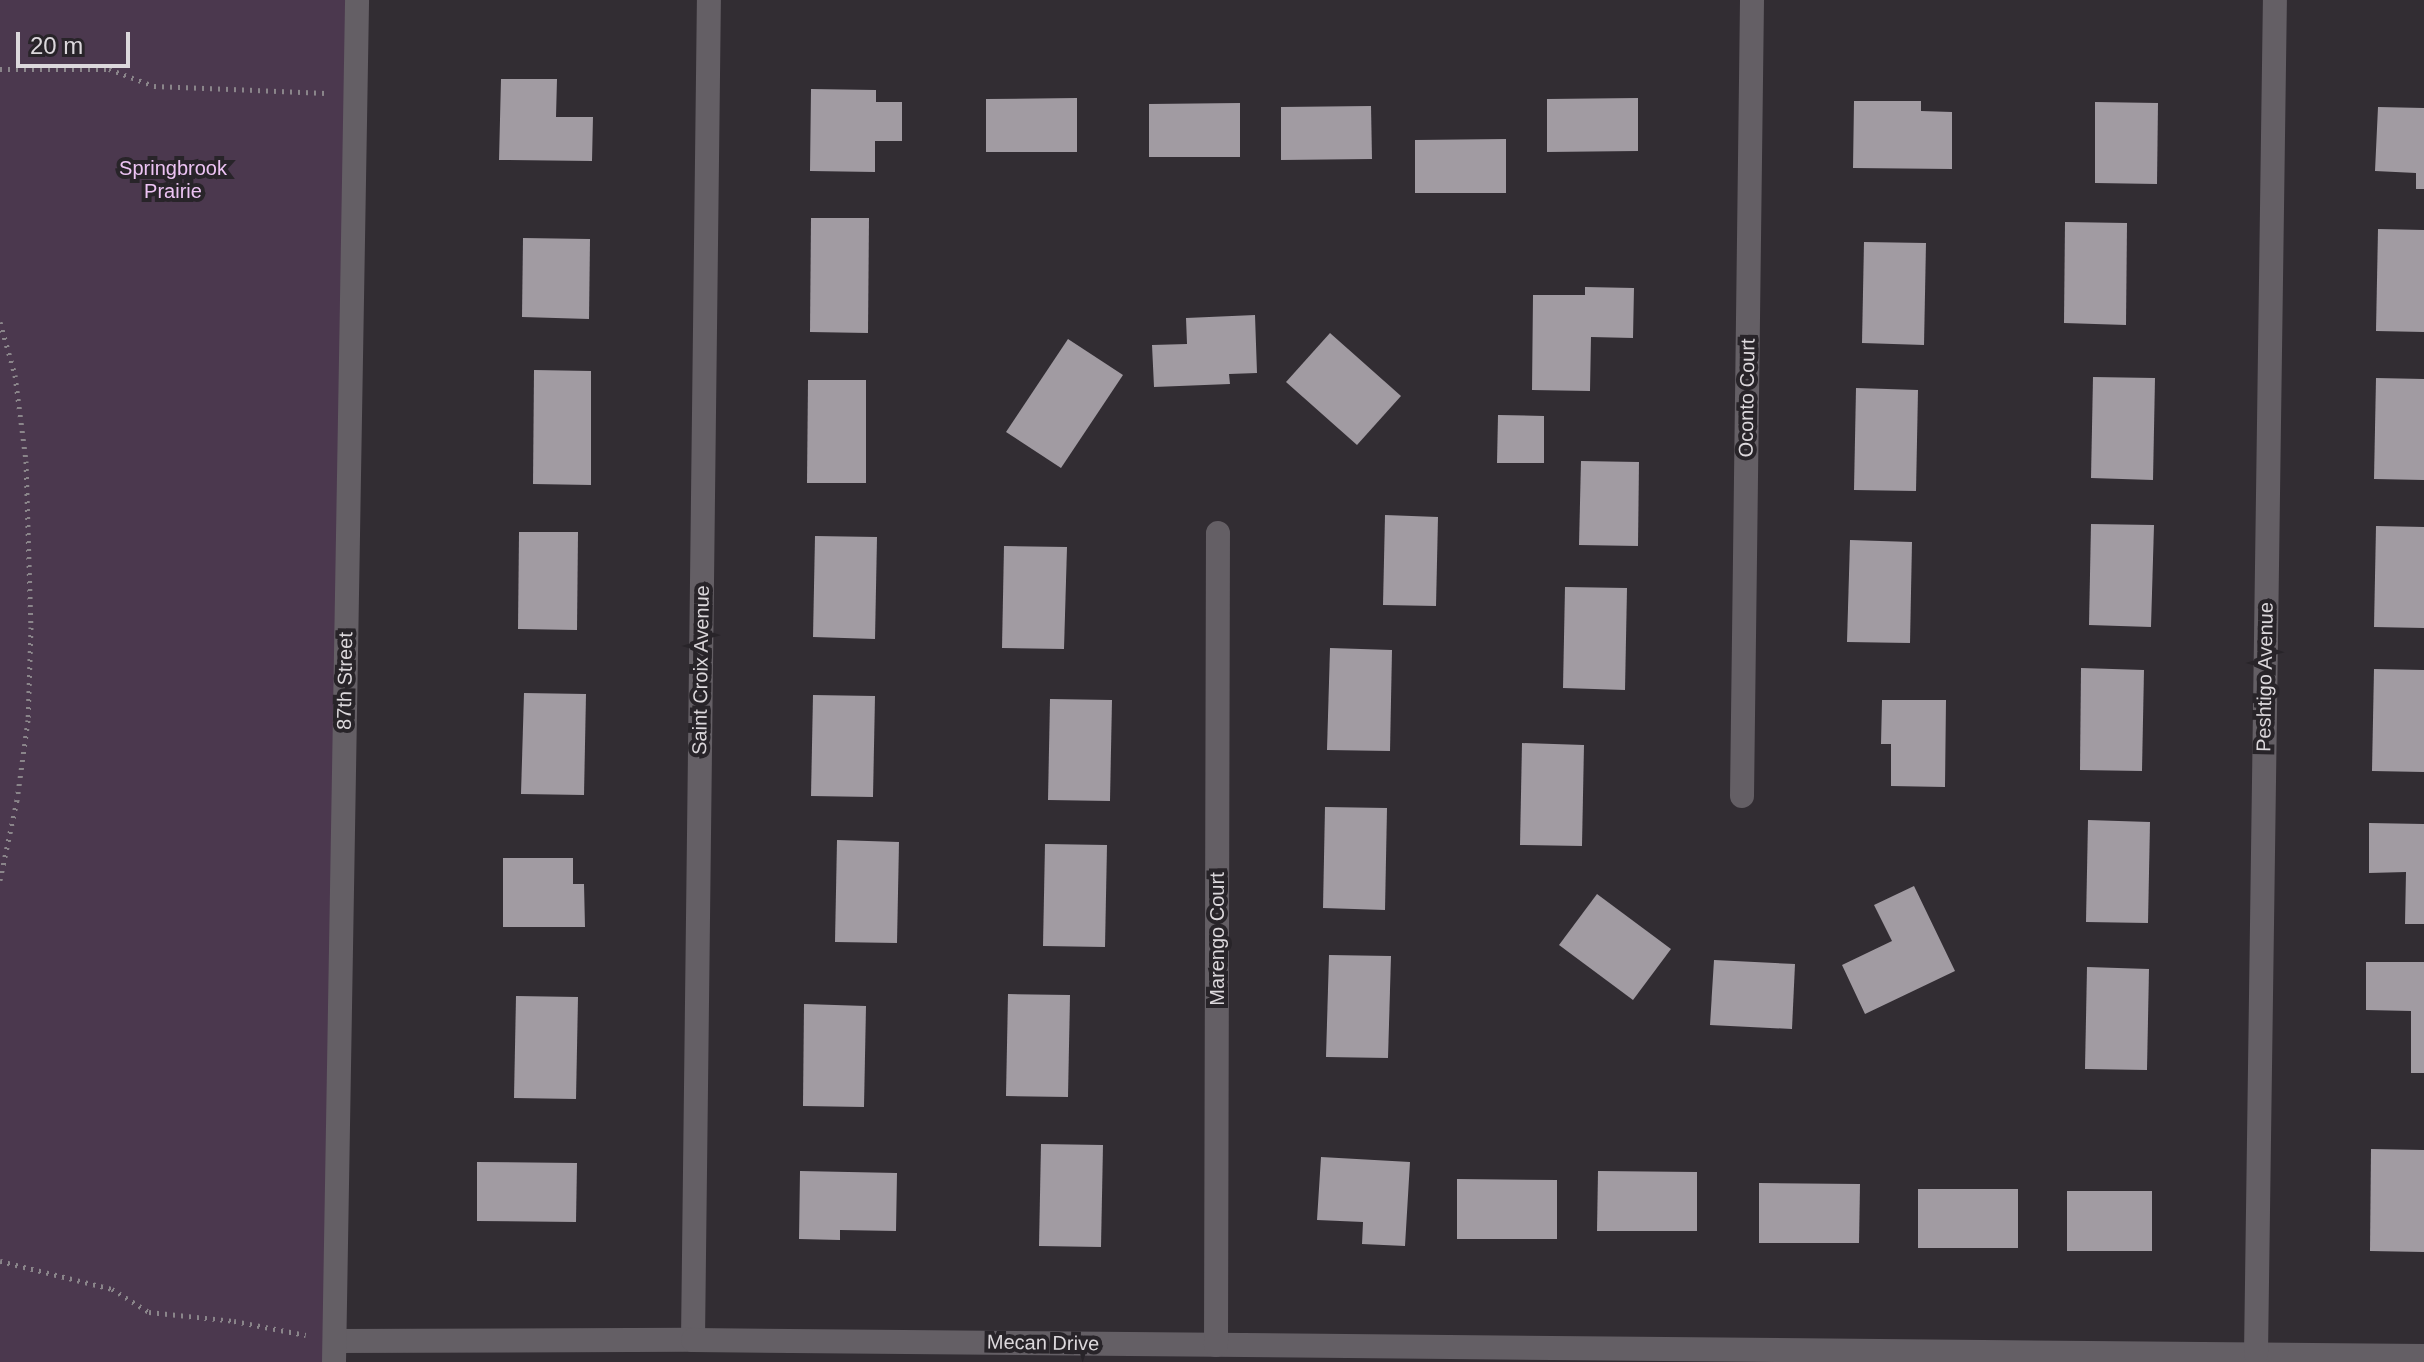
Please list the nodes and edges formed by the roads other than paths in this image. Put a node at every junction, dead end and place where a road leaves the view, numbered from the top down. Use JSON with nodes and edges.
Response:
{"nodes":[{"id":1,"x":357,"y":0,"type":"edge"},
{"id":2,"x":709,"y":0,"type":"edge"},
{"id":3,"x":1752,"y":0,"type":"edge"},
{"id":4,"x":2275,"y":0,"type":"edge"},
{"id":5,"x":1218,"y":533,"type":"dead end"},
{"id":6,"x":1742,"y":796,"type":"dead end"},
{"id":7,"x":693,"y":1340,"type":"junction"},
{"id":8,"x":1216,"y":1345,"type":"junction"},
{"id":9,"x":335,"y":1351,"type":"edge"},
{"id":10,"x":2256,"y":1354,"type":"junction"},
{"id":11,"x":2424,"y":1356,"type":"edge"}],
"edges":[{"from":1,"to":9,"type":"street","name":"87th Street"},
{"from":2,"to":7,"type":"street","name":"Saint Croix Avenue"},
{"from":3,"to":6,"type":"street","name":"Oconto Court"},
{"from":4,"to":10,"type":"street","name":"Peshtigo Avenue"},
{"from":5,"to":8,"type":"street","name":"Marengo Court"},
{"from":7,"to":8,"type":"street","name":"Mecan Drive"},
{"from":7,"to":9,"type":"street","name":"Mecan Drive"},
{"from":8,"to":10,"type":"street","name":"Mecan Drive"},
{"from":10,"to":11,"type":"street","name":"Mecan Drive"}]}
